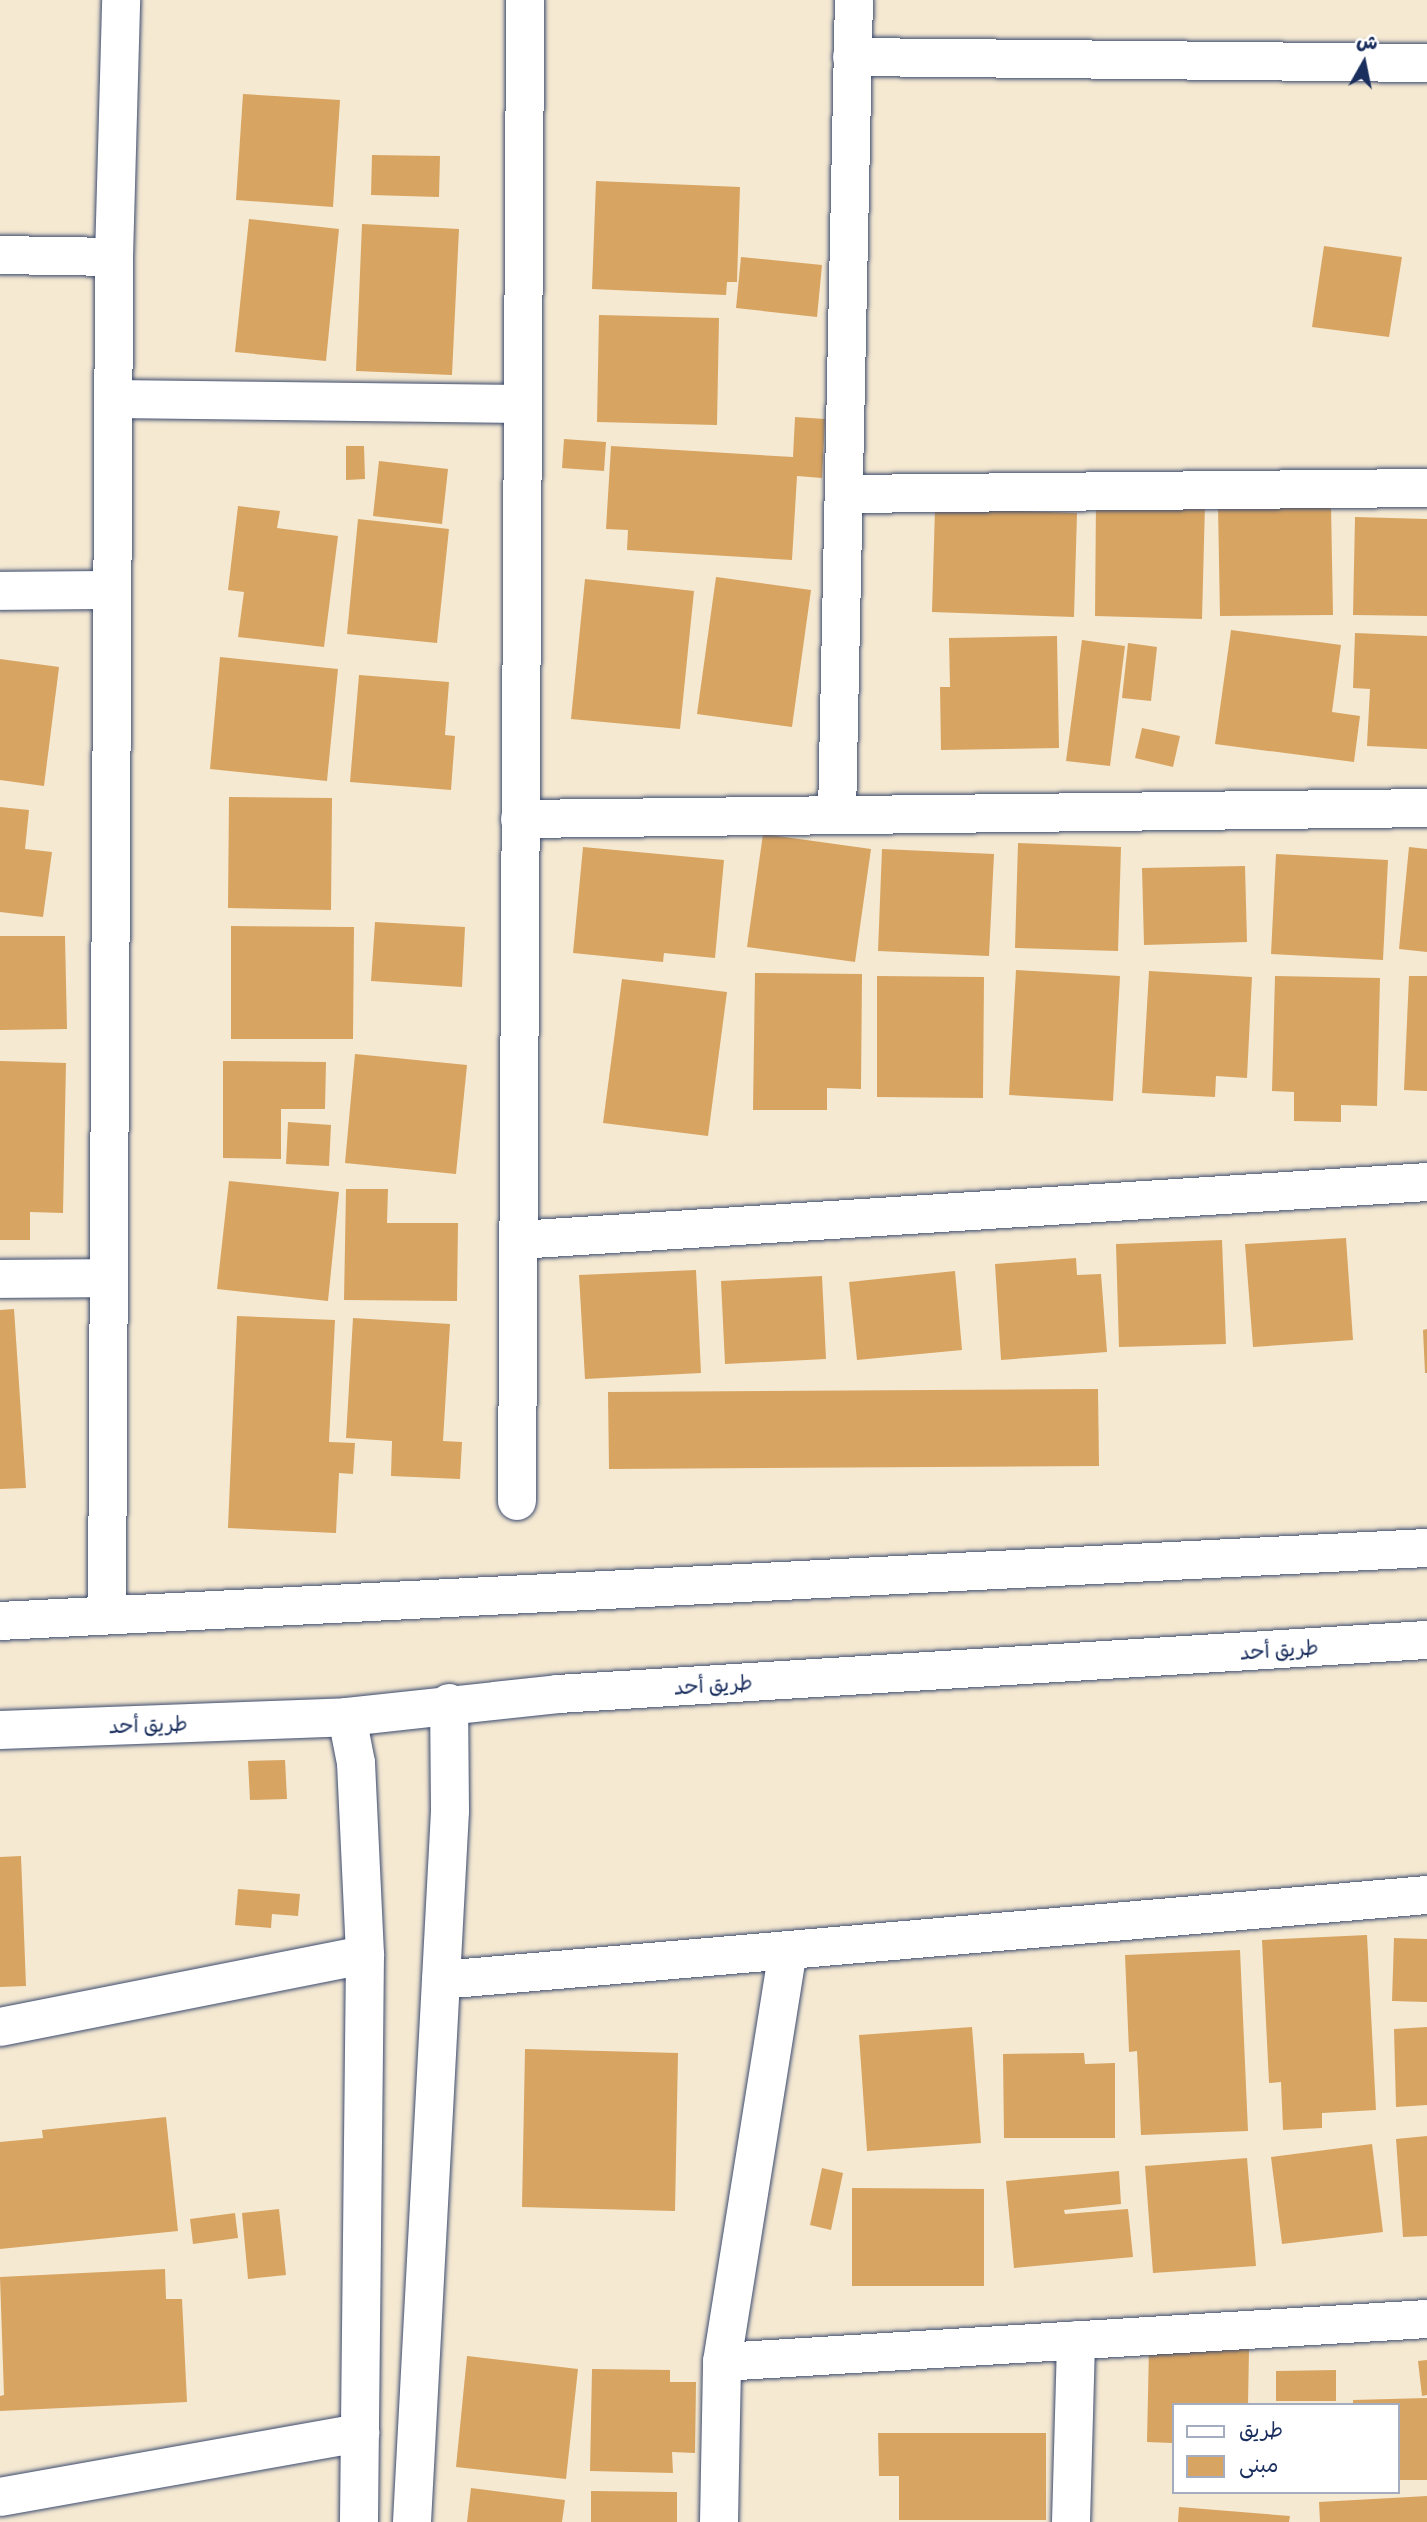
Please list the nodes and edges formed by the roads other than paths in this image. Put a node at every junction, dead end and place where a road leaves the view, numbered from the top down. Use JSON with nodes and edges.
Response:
{"nodes":[{"id":1,"x":121,"y":0,"type":"edge"},
{"id":2,"x":525,"y":0,"type":"edge"},
{"id":3,"x":853,"y":0,"type":"edge"},
{"id":4,"x":852,"y":57,"type":"junction"},
{"id":5,"x":1427,"y":63,"type":"edge"},
{"id":6,"x":0,"y":255,"type":"edge"},
{"id":7,"x":114,"y":257,"type":"junction"},
{"id":8,"x":113,"y":400,"type":"junction"},
{"id":9,"x":523,"y":404,"type":"junction"},
{"id":10,"x":1427,"y":488,"type":"edge"},
{"id":11,"x":844,"y":494,"type":"junction"},
{"id":12,"x":112,"y":590,"type":"junction"},
{"id":13,"x":0,"y":591,"type":"edge"},
{"id":14,"x":1427,"y":808,"type":"edge"},
{"id":15,"x":837,"y":815,"type":"junction"},
{"id":16,"x":520,"y":819,"type":"junction"},
{"id":17,"x":1427,"y":1182,"type":"edge"},
{"id":18,"x":518,"y":1240,"type":"junction"},
{"id":19,"x":109,"y":1278,"type":"junction"},
{"id":20,"x":0,"y":1279,"type":"edge"},
{"id":21,"x":517,"y":1501,"type":"dead end"},
{"id":22,"x":1427,"y":1548,"type":"edge"},
{"id":23,"x":107,"y":1615,"type":"junction"},
{"id":24,"x":0,"y":1621,"type":"edge"},
{"id":25,"x":1427,"y":1640,"type":"edge"},
{"id":26,"x":449,"y":1703,"type":"junction"},
{"id":27,"x":346,"y":1717,"type":"junction"},
{"id":28,"x":0,"y":1730,"type":"edge"},
{"id":29,"x":1427,"y":1895,"type":"edge"},
{"id":30,"x":788,"y":1950,"type":"junction"},
{"id":31,"x":365,"y":1955,"type":"junction"},
{"id":32,"x":441,"y":1980,"type":"junction"},
{"id":33,"x":0,"y":2026,"type":"edge"},
{"id":34,"x":1427,"y":2319,"type":"edge"},
{"id":35,"x":1076,"y":2340,"type":"junction"},
{"id":36,"x":722,"y":2362,"type":"junction"},
{"id":37,"x":360,"y":2433,"type":"junction"},
{"id":38,"x":0,"y":2497,"type":"edge"},
{"id":39,"x":359,"y":2522,"type":"edge"},
{"id":40,"x":412,"y":2522,"type":"edge"},
{"id":41,"x":719,"y":2522,"type":"edge"},
{"id":42,"x":1071,"y":2522,"type":"edge"}],
"edges":[{"from":1,"to":7,"type":"street"},
{"from":2,"to":9,"type":"street"},
{"from":3,"to":4,"type":"street"},
{"from":4,"to":5,"type":"street"},
{"from":4,"to":11,"type":"street"},
{"from":6,"to":7,"type":"street"},
{"from":7,"to":8,"type":"street"},
{"from":8,"to":9,"type":"street"},
{"from":8,"to":12,"type":"street"},
{"from":9,"to":16,"type":"street"},
{"from":10,"to":11,"type":"street"},
{"from":11,"to":15,"type":"street"},
{"from":12,"to":13,"type":"street"},
{"from":12,"to":19,"type":"street"},
{"from":14,"to":15,"type":"street"},
{"from":15,"to":16,"type":"street"},
{"from":16,"to":18,"type":"street"},
{"from":17,"to":18,"type":"street"},
{"from":18,"to":21,"type":"street"},
{"from":19,"to":20,"type":"street"},
{"from":19,"to":23,"type":"street"},
{"from":22,"to":23,"type":"street"},
{"from":23,"to":24,"type":"street"},
{"from":25,"to":26,"type":"street","name":"طريق أحد"},
{"from":26,"to":27,"type":"street","name":"طريق أحد"},
{"from":26,"to":32,"type":"street"},
{"from":27,"to":28,"type":"street","name":"طريق أحد"},
{"from":27,"to":31,"type":"street"},
{"from":29,"to":30,"type":"street"},
{"from":30,"to":32,"type":"street"},
{"from":30,"to":36,"type":"street"},
{"from":31,"to":33,"type":"street"},
{"from":31,"to":37,"type":"street"},
{"from":32,"to":40,"type":"street"},
{"from":34,"to":35,"type":"street"},
{"from":35,"to":36,"type":"street"},
{"from":35,"to":42,"type":"street"},
{"from":36,"to":41,"type":"street"},
{"from":37,"to":38,"type":"street"},
{"from":37,"to":39,"type":"street"}]}
